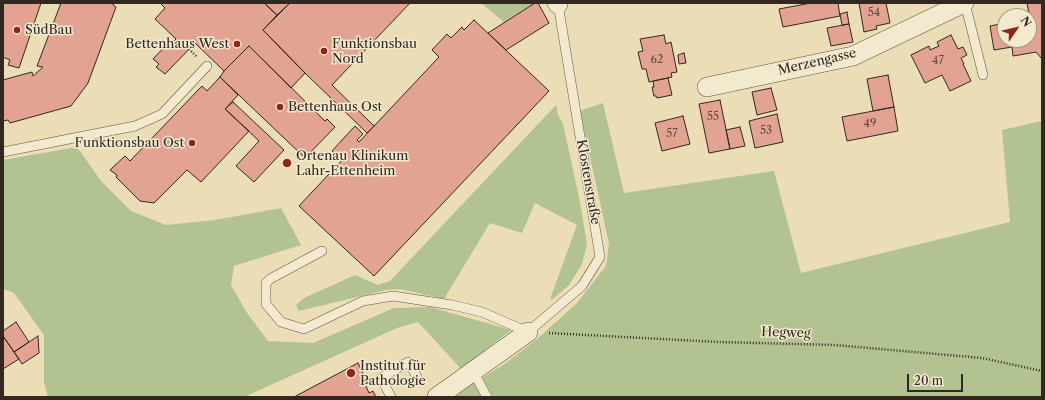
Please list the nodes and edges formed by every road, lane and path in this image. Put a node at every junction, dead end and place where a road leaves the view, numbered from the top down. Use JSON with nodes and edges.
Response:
{"nodes":[{"id":1,"x":964,"y":3,"type":"edge"},
{"id":2,"x":557,"y":4,"type":"edge"},
{"id":3,"x":207,"y":66,"type":"dead end"},
{"id":4,"x":983,"y":75,"type":"dead end"},
{"id":5,"x":707,"y":87,"type":"dead end"},
{"id":6,"x":3,"y":152,"type":"edge"},
{"id":7,"x":322,"y":251,"type":"dead end"},
{"id":8,"x":528,"y":332,"type":"junction"},
{"id":9,"x":473,"y":371,"type":"junction"},
{"id":10,"x":1042,"y":372,"type":"edge"},
{"id":11,"x":417,"y":377,"type":"dead end"},
{"id":12,"x":391,"y":397,"type":"edge"},
{"id":13,"x":437,"y":397,"type":"edge"},
{"id":14,"x":487,"y":397,"type":"edge"}],
"edges":[{"from":1,"to":4,"type":"lane","name":"Merzengasse"},
{"from":1,"to":5,"type":"street","name":"Merzengasse"},
{"from":2,"to":8,"type":"lane","name":"Klostenstraße"},
{"from":3,"to":6,"type":"lane"},
{"from":7,"to":8,"type":"lane"},
{"from":8,"to":9,"type":"street"},
{"from":8,"to":10,"type":"path","name":"Hegweg"},
{"from":9,"to":13,"type":"street"},
{"from":9,"to":14,"type":"lane"},
{"from":11,"to":12,"type":"lane"}]}
